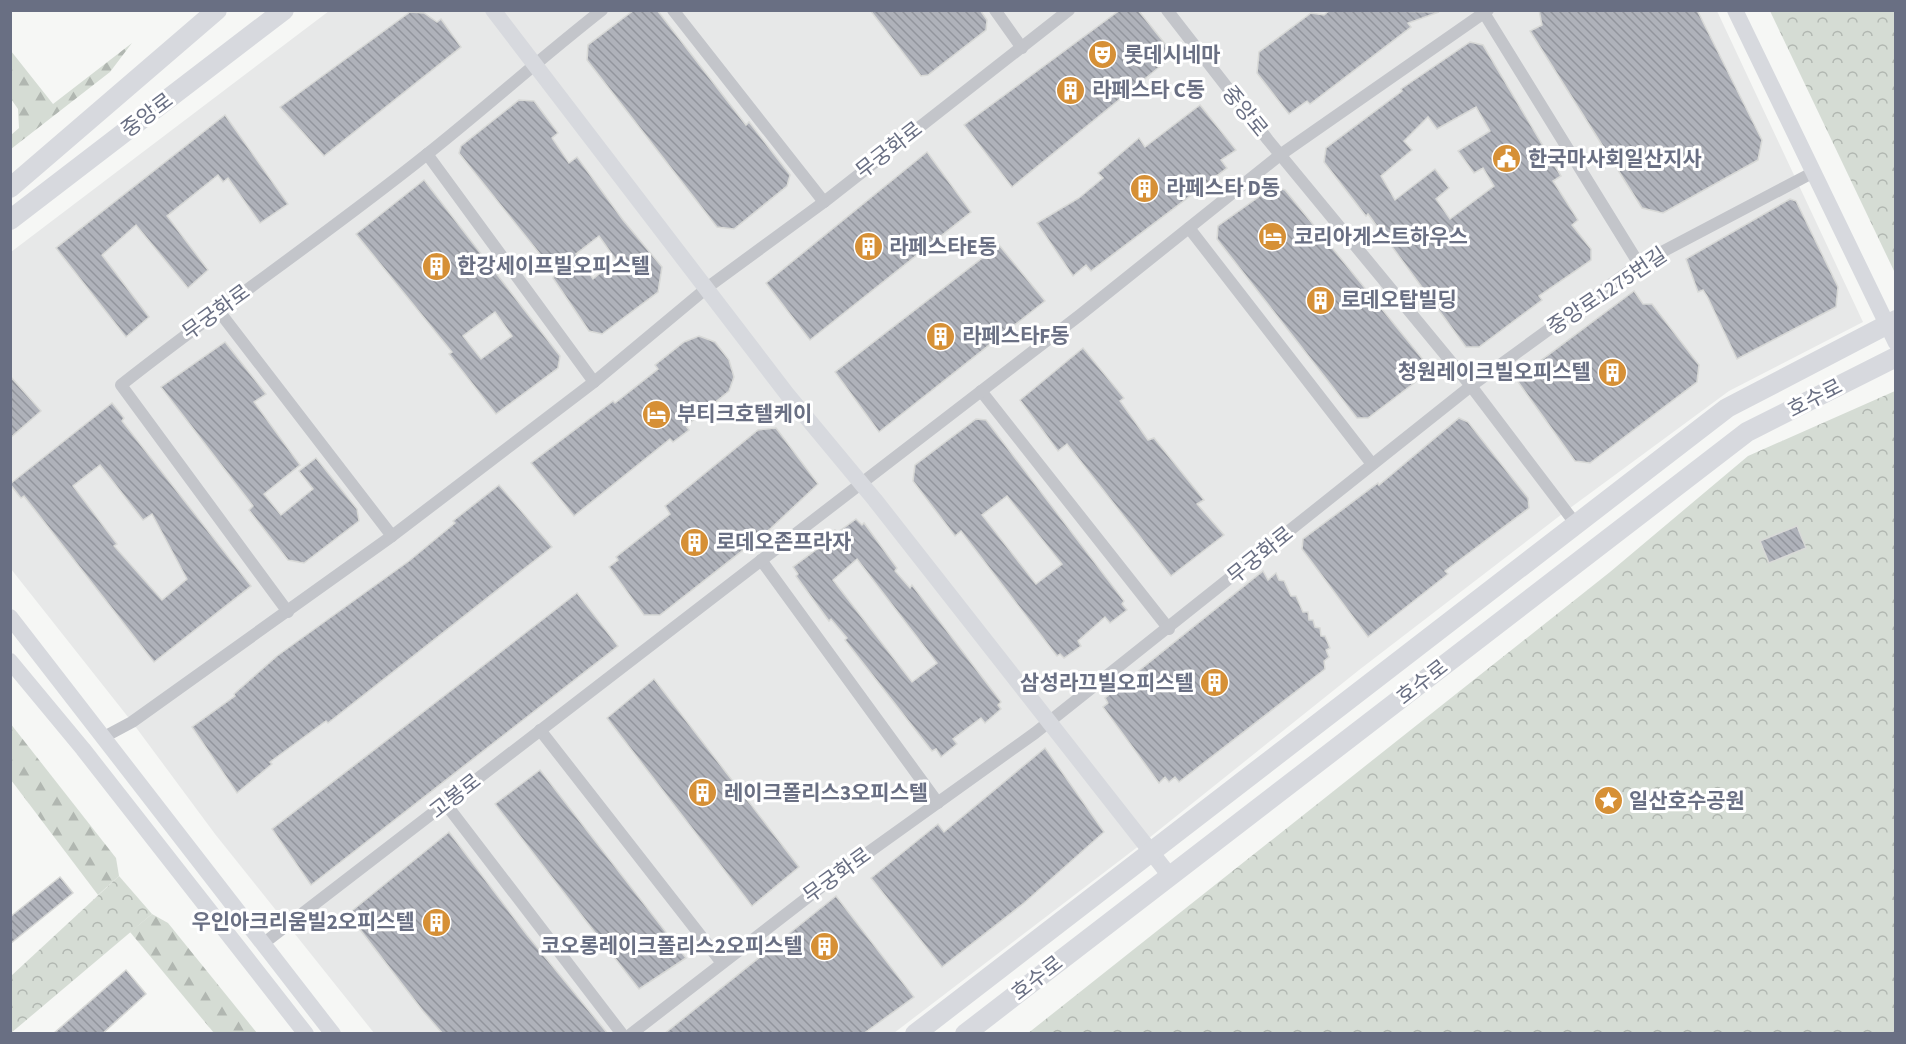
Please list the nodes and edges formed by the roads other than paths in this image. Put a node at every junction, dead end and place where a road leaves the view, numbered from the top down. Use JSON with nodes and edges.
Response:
{"nodes":[{"id":1,"x":217,"y":10,"type":"edge"},
{"id":2,"x":284,"y":10,"type":"edge"},
{"id":3,"x":493,"y":10,"type":"edge"},
{"id":4,"x":602,"y":10,"type":"edge"},
{"id":5,"x":673,"y":10,"type":"edge"},
{"id":6,"x":994,"y":10,"type":"edge"},
{"id":7,"x":1069,"y":10,"type":"edge"},
{"id":8,"x":1167,"y":10,"type":"edge"},
{"id":9,"x":1735,"y":10,"type":"edge"},
{"id":10,"x":1486,"y":12,"type":"edge"},
{"id":11,"x":1022,"y":48,"type":"junction"},
{"id":12,"x":533,"y":64,"type":"junction"},
{"id":13,"x":427,"y":154,"type":"junction"},
{"id":14,"x":1280,"y":155,"type":"junction"},
{"id":15,"x":1812,"y":173,"type":"junction"},
{"id":16,"x":10,"y":188,"type":"edge"},
{"id":17,"x":824,"y":202,"type":"junction"},
{"id":18,"x":10,"y":220,"type":"edge"},
{"id":19,"x":1190,"y":228,"type":"junction"},
{"id":20,"x":1639,"y":264,"type":"junction"},
{"id":21,"x":708,"y":287,"type":"junction"},
{"id":22,"x":218,"y":310,"type":"junction"},
{"id":23,"x":1891,"y":322,"type":"edge"},
{"id":24,"x":1896,"y":343,"type":"edge"},
{"id":25,"x":1896,"y":357,"type":"edge"},
{"id":26,"x":594,"y":382,"type":"junction"},
{"id":27,"x":1471,"y":386,"type":"junction"},
{"id":28,"x":981,"y":391,"type":"junction"},
{"id":29,"x":1372,"y":464,"type":"junction"},
{"id":30,"x":861,"y":484,"type":"junction"},
{"id":31,"x":1575,"y":523,"type":"junction"},
{"id":32,"x":392,"y":536,"type":"junction"},
{"id":33,"x":761,"y":560,"type":"junction"},
{"id":34,"x":288,"y":612,"type":"junction"},
{"id":35,"x":10,"y":616,"type":"edge"},
{"id":36,"x":1169,"y":629,"type":"junction"},
{"id":37,"x":10,"y":661,"type":"edge"},
{"id":38,"x":1048,"y":723,"type":"junction"},
{"id":39,"x":540,"y":730,"type":"junction"},
{"id":40,"x":104,"y":737,"type":"junction"},
{"id":41,"x":445,"y":803,"type":"junction"},
{"id":42,"x":938,"y":803,"type":"junction"},
{"id":43,"x":1152,"y":853,"type":"junction"},
{"id":44,"x":1170,"y":876,"type":"junction"},
{"id":45,"x":264,"y":943,"type":"junction"},
{"id":46,"x":722,"y":963,"type":"junction"},
{"id":47,"x":306,"y":1034,"type":"edge"},
{"id":48,"x":333,"y":1034,"type":"edge"},
{"id":49,"x":622,"y":1034,"type":"edge"},
{"id":50,"x":631,"y":1034,"type":"edge"},
{"id":51,"x":915,"y":1034,"type":"edge"},
{"id":52,"x":965,"y":1034,"type":"edge"}],
"edges":[{"from":1,"to":16,"type":"main road","name":"중앙로"},
{"from":2,"to":18,"type":"main road","name":"중앙로"},
{"from":3,"to":12,"type":"main road"},
{"from":4,"to":12,"type":"street","name":"무궁화로"},
{"from":5,"to":17,"type":"street"},
{"from":6,"to":11,"type":"street"},
{"from":7,"to":11,"type":"street","name":"무궁화로"},
{"from":8,"to":14,"type":"street","name":"중앙로"},
{"from":9,"to":15,"type":"main road"},
{"from":10,"to":14,"type":"street"},
{"from":10,"to":20,"type":"street"},
{"from":11,"to":17,"type":"street","name":"무궁화로"},
{"from":12,"to":13,"type":"street","name":"무궁화로"},
{"from":12,"to":21,"type":"main road"},
{"from":13,"to":22,"type":"street","name":"무궁화로"},
{"from":13,"to":26,"type":"street"},
{"from":14,"to":19,"type":"street"},
{"from":14,"to":27,"type":"street"},
{"from":15,"to":20,"type":"street","name":"중앙로1275번길"},
{"from":15,"to":23,"type":"main road"},
{"from":17,"to":21,"type":"street","name":"무궁화로"},
{"from":19,"to":28,"type":"street"},
{"from":19,"to":29,"type":"street"},
{"from":20,"to":27,"type":"street","name":"중앙로1275번길"},
{"from":21,"to":26,"type":"street","name":"무궁화로"},
{"from":21,"to":30,"type":"main road"},
{"from":22,"to":32,"type":"street"},
{"from":22,"to":34,"type":"street","name":"무궁화로"},
{"from":23,"to":24,"type":"main road"},
{"from":23,"to":31,"type":"main road","name":"호수로"},
{"from":25,"to":44,"type":"main road","name":"호수로"},
{"from":26,"to":32,"type":"street","name":"무궁화로"},
{"from":27,"to":29,"type":"street","name":"무궁화로"},
{"from":27,"to":31,"type":"street"},
{"from":28,"to":30,"type":"street"},
{"from":28,"to":36,"type":"street"},
{"from":29,"to":36,"type":"street","name":"무궁화로"},
{"from":30,"to":33,"type":"street"},
{"from":30,"to":38,"type":"main road"},
{"from":31,"to":43,"type":"main road","name":"호수로"},
{"from":32,"to":34,"type":"street"},
{"from":33,"to":39,"type":"street","name":"고봉로"},
{"from":33,"to":42,"type":"street"},
{"from":34,"to":40,"type":"street"},
{"from":35,"to":40,"type":"main road"},
{"from":36,"to":38,"type":"street","name":"무궁화로"},
{"from":37,"to":47,"type":"main road"},
{"from":38,"to":42,"type":"street","name":"무궁화로"},
{"from":38,"to":43,"type":"main road"},
{"from":39,"to":41,"type":"street","name":"고봉로"},
{"from":39,"to":46,"type":"street"},
{"from":40,"to":45,"type":"main road"},
{"from":41,"to":45,"type":"street","name":"고봉로"},
{"from":41,"to":49,"type":"street"},
{"from":42,"to":46,"type":"street","name":"무궁화로"},
{"from":43,"to":44,"type":"main road"},
{"from":43,"to":51,"type":"main road","name":"호수로"},
{"from":44,"to":52,"type":"main road","name":"호수로"},
{"from":45,"to":48,"type":"main road"},
{"from":46,"to":50,"type":"street","name":"무궁화로"}]}
